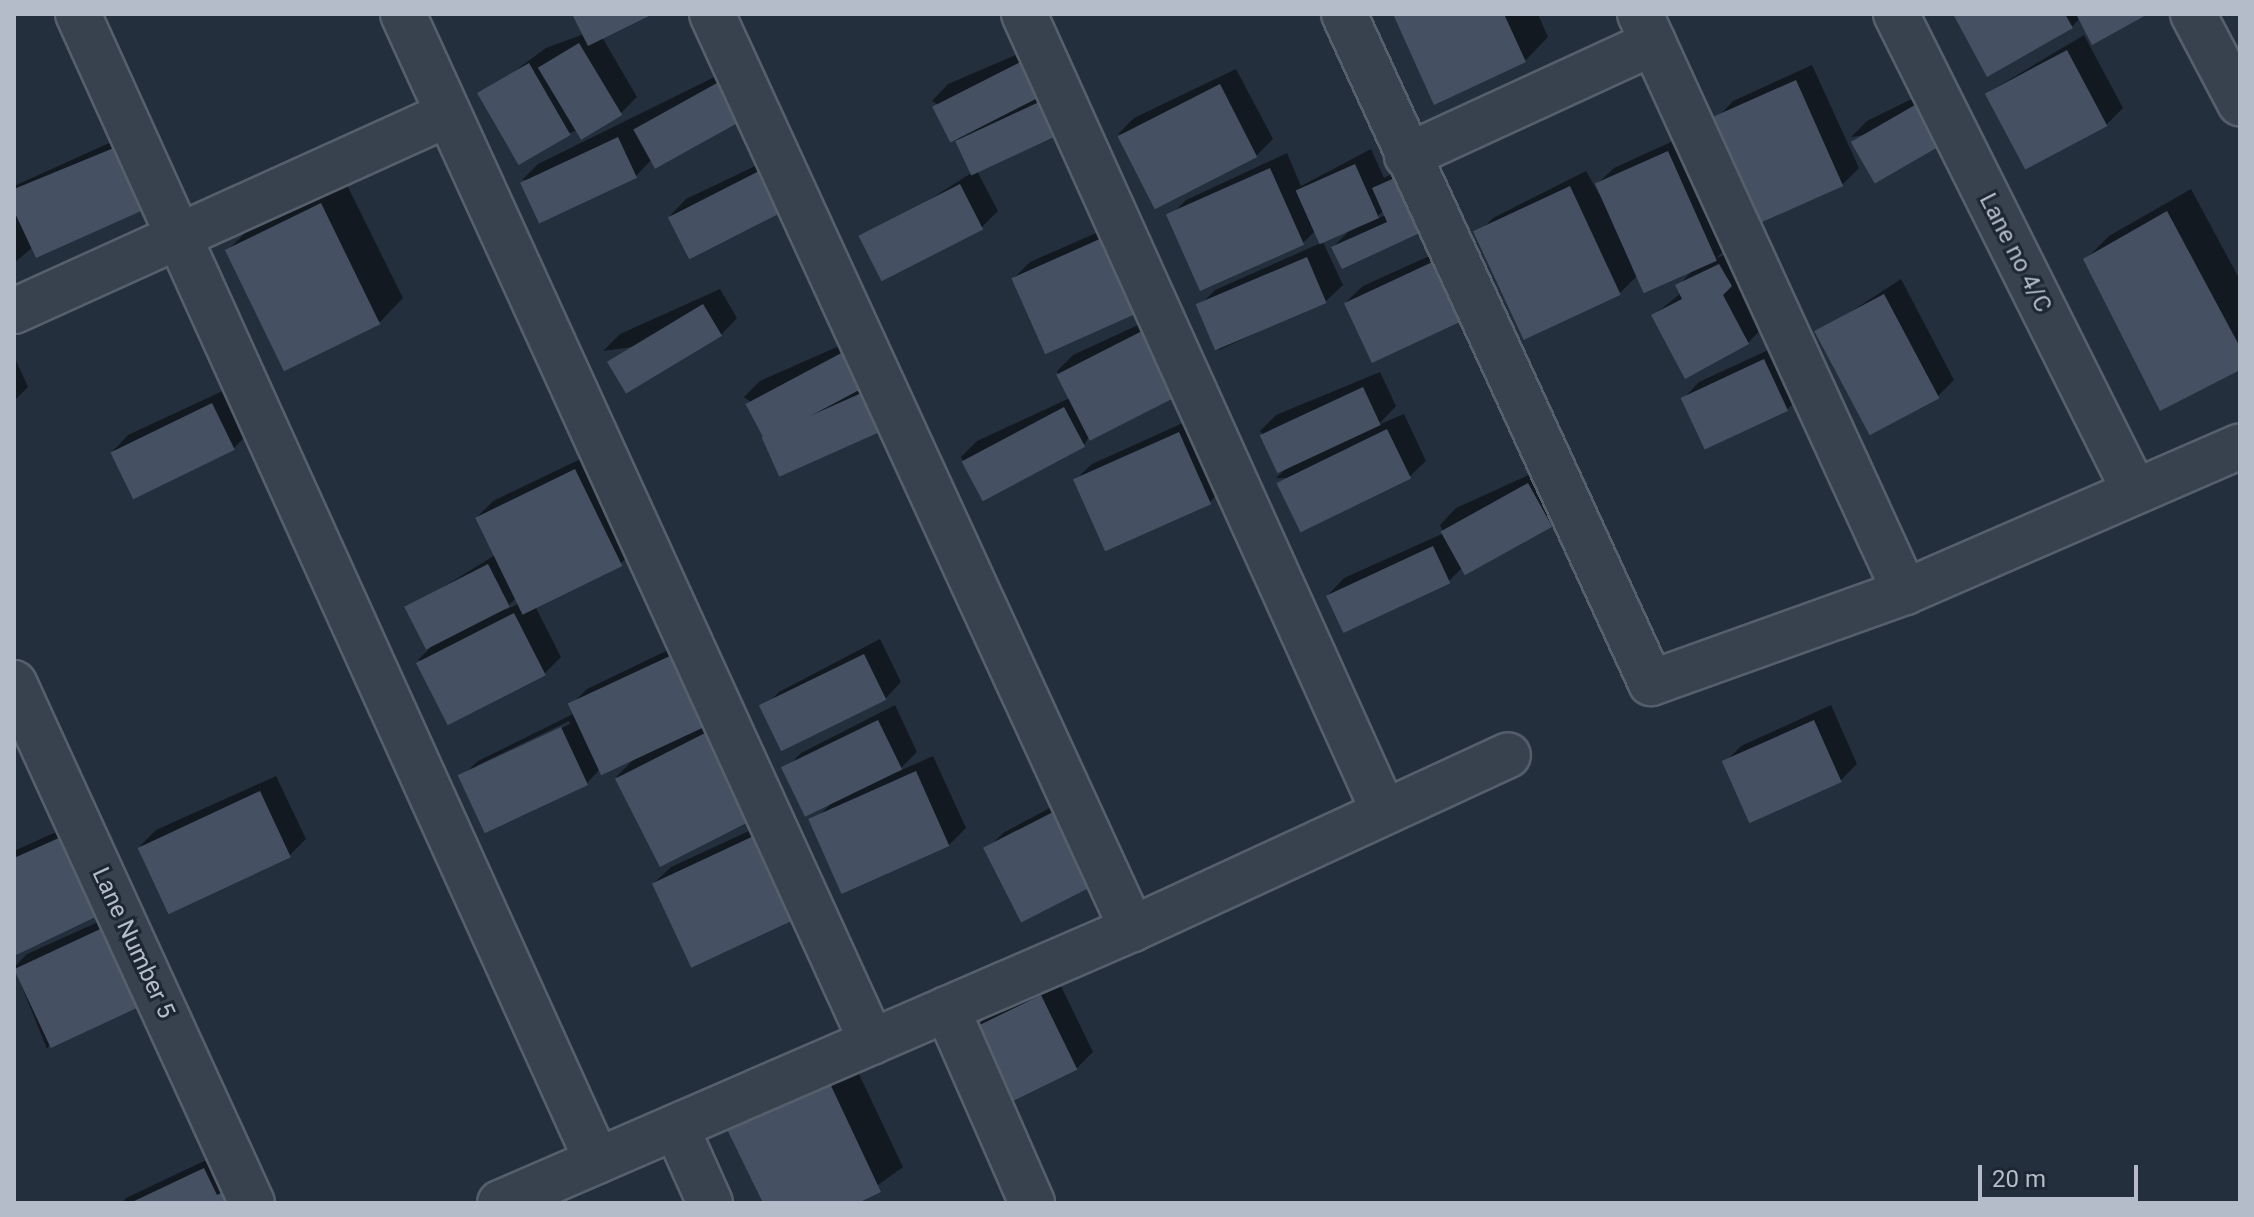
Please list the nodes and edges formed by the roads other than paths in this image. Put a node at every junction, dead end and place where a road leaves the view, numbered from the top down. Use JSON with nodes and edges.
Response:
{"nodes":[{"id":1,"x":78,"y":14,"type":"edge"},
{"id":2,"x":403,"y":14,"type":"edge"},
{"id":3,"x":712,"y":14,"type":"edge"},
{"id":4,"x":1024,"y":14,"type":"edge"},
{"id":5,"x":1344,"y":14,"type":"edge"},
{"id":6,"x":1896,"y":14,"type":"edge"},
{"id":7,"x":2193,"y":14,"type":"edge"},
{"id":8,"x":1646,"y":29,"type":"edge"},
{"id":9,"x":2240,"y":103,"type":"edge"},
{"id":10,"x":446,"y":115,"type":"junction"},
{"id":11,"x":1407,"y":156,"type":"junction"},
{"id":12,"x":180,"y":233,"type":"junction"},
{"id":13,"x":14,"y":311,"type":"edge"},
{"id":14,"x":2240,"y":446,"type":"edge"},
{"id":15,"x":2135,"y":492,"type":"junction"},
{"id":16,"x":1905,"y":592,"type":"junction"},
{"id":17,"x":14,"y":683,"type":"edge"},
{"id":18,"x":1508,"y":755,"type":"dead end"},
{"id":19,"x":1383,"y":810,"type":"junction"},
{"id":20,"x":1132,"y":929,"type":"junction"},
{"id":21,"x":947,"y":1009,"type":"junction"},
{"id":22,"x":872,"y":1042,"type":"junction"},
{"id":23,"x":676,"y":1127,"type":"junction"},
{"id":24,"x":597,"y":1161,"type":"junction"},
{"id":25,"x":252,"y":1203,"type":"edge"},
{"id":26,"x":500,"y":1203,"type":"edge"},
{"id":27,"x":710,"y":1203,"type":"edge"},
{"id":28,"x":1032,"y":1203,"type":"edge"}],
"edges":[{"from":1,"to":12,"type":"street"},
{"from":2,"to":10,"type":"street"},
{"from":3,"to":20,"type":"street"},
{"from":4,"to":19,"type":"street"},
{"from":5,"to":11,"type":"street"},
{"from":6,"to":15,"type":"street","name":"Lane no 4/C"},
{"from":7,"to":9,"type":"street"},
{"from":8,"to":11,"type":"street"},
{"from":8,"to":16,"type":"street"},
{"from":10,"to":12,"type":"street"},
{"from":10,"to":22,"type":"street"},
{"from":11,"to":16,"type":"street"},
{"from":12,"to":13,"type":"street"},
{"from":12,"to":24,"type":"street"},
{"from":14,"to":15,"type":"street"},
{"from":15,"to":16,"type":"street"},
{"from":17,"to":25,"type":"street","name":"Lane Number 5"},
{"from":18,"to":19,"type":"street"},
{"from":19,"to":20,"type":"street"},
{"from":20,"to":21,"type":"street"},
{"from":21,"to":22,"type":"street"},
{"from":21,"to":28,"type":"street"},
{"from":22,"to":23,"type":"street"},
{"from":23,"to":24,"type":"street"},
{"from":23,"to":27,"type":"street"},
{"from":24,"to":26,"type":"street"}]}
